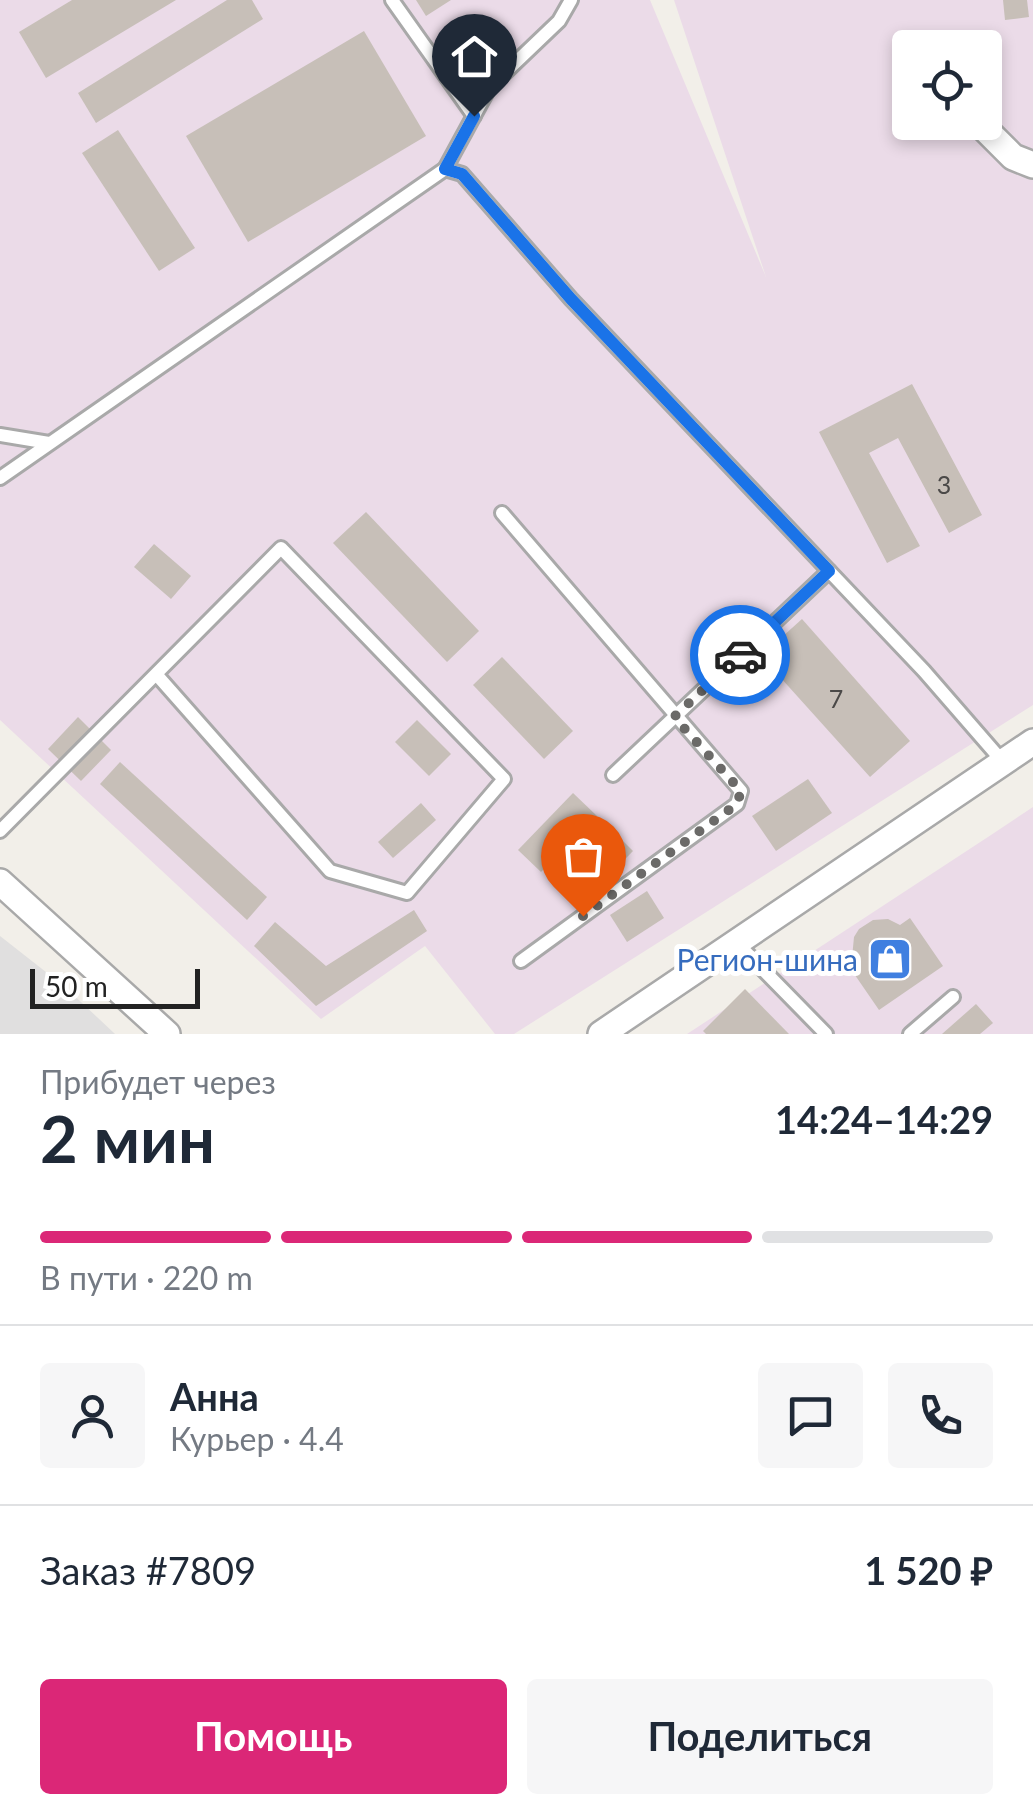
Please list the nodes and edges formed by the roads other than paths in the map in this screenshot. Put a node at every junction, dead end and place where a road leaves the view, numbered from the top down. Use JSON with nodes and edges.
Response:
{"nodes":[{"id":1,"x":392,"y":0,"type":"edge"},
{"id":2,"x":570,"y":0,"type":"edge"},
{"id":3,"x":474,"y":116,"type":"junction"},
{"id":4,"x":996,"y":140,"type":"edge"},
{"id":5,"x":1033,"y":165,"type":"edge"},
{"id":6,"x":445,"y":169,"type":"junction"},
{"id":7,"x":0,"y":435,"type":"edge"},
{"id":8,"x":50,"y":443,"type":"junction"},
{"id":9,"x":0,"y":478,"type":"edge"},
{"id":10,"x":502,"y":513,"type":"dead end"},
{"id":11,"x":829,"y":571,"type":"junction"},
{"id":12,"x":156,"y":674,"type":"junction"},
{"id":13,"x":674,"y":717,"type":"junction"},
{"id":14,"x":1033,"y":742,"type":"edge"},
{"id":15,"x":1003,"y":762,"type":"junction"},
{"id":16,"x":613,"y":775,"type":"dead end"},
{"id":17,"x":0,"y":832,"type":"edge"},
{"id":18,"x":0,"y":882,"type":"edge"},
{"id":19,"x":737,"y":943,"type":"junction"},
{"id":20,"x":521,"y":961,"type":"dead end"},
{"id":21,"x":953,"y":997,"type":"dead end"},
{"id":22,"x":167,"y":1034,"type":"edge"},
{"id":23,"x":601,"y":1034,"type":"edge"},
{"id":24,"x":826,"y":1034,"type":"edge"},
{"id":25,"x":910,"y":1034,"type":"edge"}],
"edges":[{"from":1,"to":3,"type":"lane"},
{"from":2,"to":3,"type":"lane"},
{"from":3,"to":6,"type":"lane"},
{"from":4,"to":5,"type":"street"},
{"from":6,"to":8,"type":"lane"},
{"from":6,"to":11,"type":"lane"},
{"from":7,"to":8,"type":"lane"},
{"from":8,"to":9,"type":"lane"},
{"from":10,"to":13,"type":"lane"},
{"from":11,"to":13,"type":"lane"},
{"from":11,"to":15,"type":"lane"},
{"from":12,"to":12,"type":"lane"},
{"from":12,"to":17,"type":"lane"},
{"from":13,"to":16,"type":"lane"},
{"from":13,"to":20,"type":"lane"},
{"from":14,"to":15,"type":"street"},
{"from":15,"to":19,"type":"street"},
{"from":18,"to":22,"type":"street"},
{"from":19,"to":23,"type":"street"},
{"from":19,"to":24,"type":"lane"},
{"from":21,"to":25,"type":"lane"}]}
